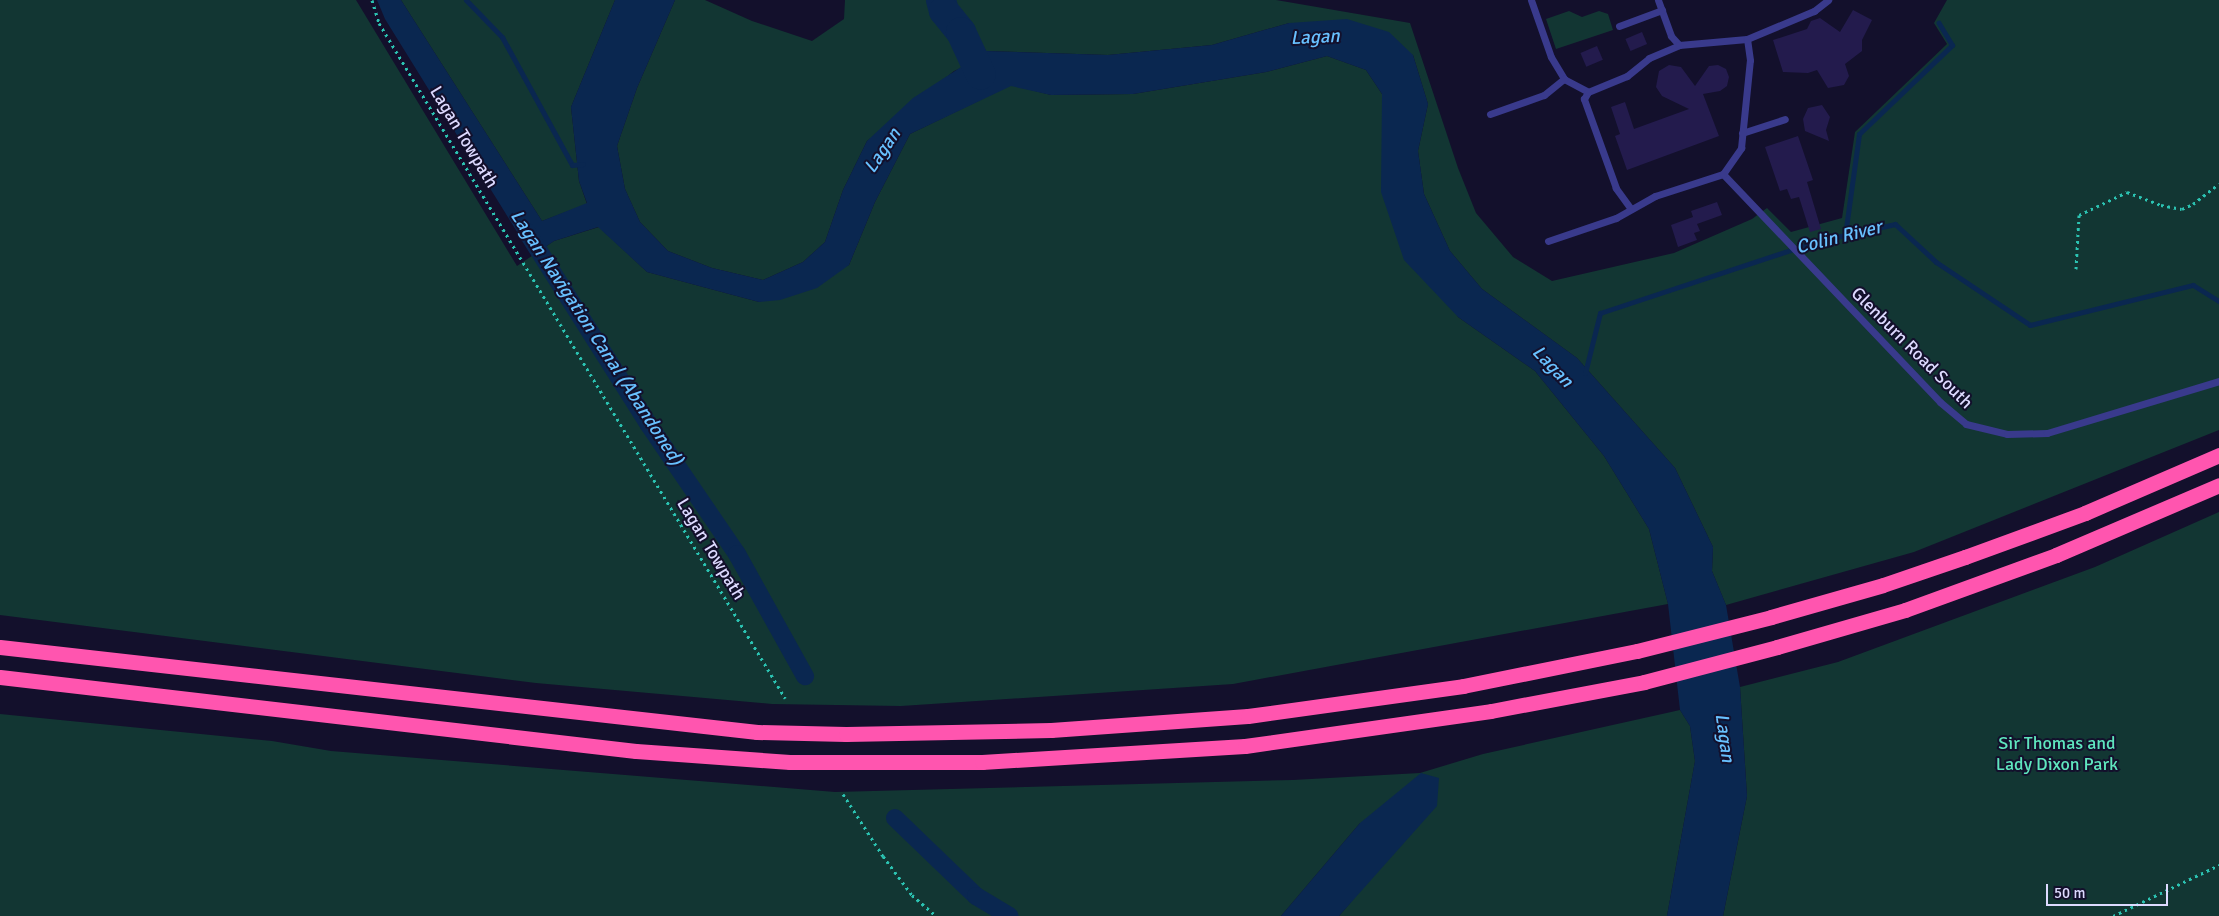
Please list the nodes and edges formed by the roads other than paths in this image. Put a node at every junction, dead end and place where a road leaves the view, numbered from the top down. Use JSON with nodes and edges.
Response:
{"nodes":[{"id":1,"x":1531,"y":0,"type":"edge"},
{"id":2,"x":1658,"y":0,"type":"edge"},
{"id":3,"x":1828,"y":0,"type":"edge"},
{"id":4,"x":1662,"y":10,"type":"junction"},
{"id":5,"x":1619,"y":26,"type":"dead end"},
{"id":6,"x":1747,"y":39,"type":"junction"},
{"id":7,"x":1679,"y":45,"type":"junction"},
{"id":8,"x":1564,"y":79,"type":"junction"},
{"id":9,"x":1588,"y":92,"type":"junction"},
{"id":10,"x":1490,"y":114,"type":"dead end"},
{"id":11,"x":1785,"y":119,"type":"dead end"},
{"id":12,"x":1742,"y":133,"type":"junction"},
{"id":13,"x":1723,"y":174,"type":"junction"},
{"id":14,"x":1631,"y":209,"type":"junction"},
{"id":15,"x":1548,"y":241,"type":"dead end"},
{"id":16,"x":2219,"y":380,"type":"edge"},
{"id":17,"x":2219,"y":456,"type":"edge"},
{"id":18,"x":2219,"y":485,"type":"edge"},
{"id":19,"x":0,"y":647,"type":"edge"},
{"id":20,"x":0,"y":677,"type":"edge"}],
"edges":[{"from":1,"to":8,"type":"lane"},
{"from":2,"to":4,"type":"lane"},
{"from":3,"to":6,"type":"lane"},
{"from":4,"to":5,"type":"lane"},
{"from":4,"to":7,"type":"lane"},
{"from":6,"to":7,"type":"lane"},
{"from":6,"to":12,"type":"lane"},
{"from":7,"to":9,"type":"lane"},
{"from":8,"to":9,"type":"lane"},
{"from":8,"to":10,"type":"lane"},
{"from":9,"to":14,"type":"lane"},
{"from":11,"to":12,"type":"lane"},
{"from":12,"to":13,"type":"lane"},
{"from":13,"to":14,"type":"lane"},
{"from":13,"to":16,"type":"lane","name":"Glenburn Road South"},
{"from":14,"to":15,"type":"lane"},
{"from":17,"to":19,"type":"highway"},
{"from":18,"to":20,"type":"highway"}]}
